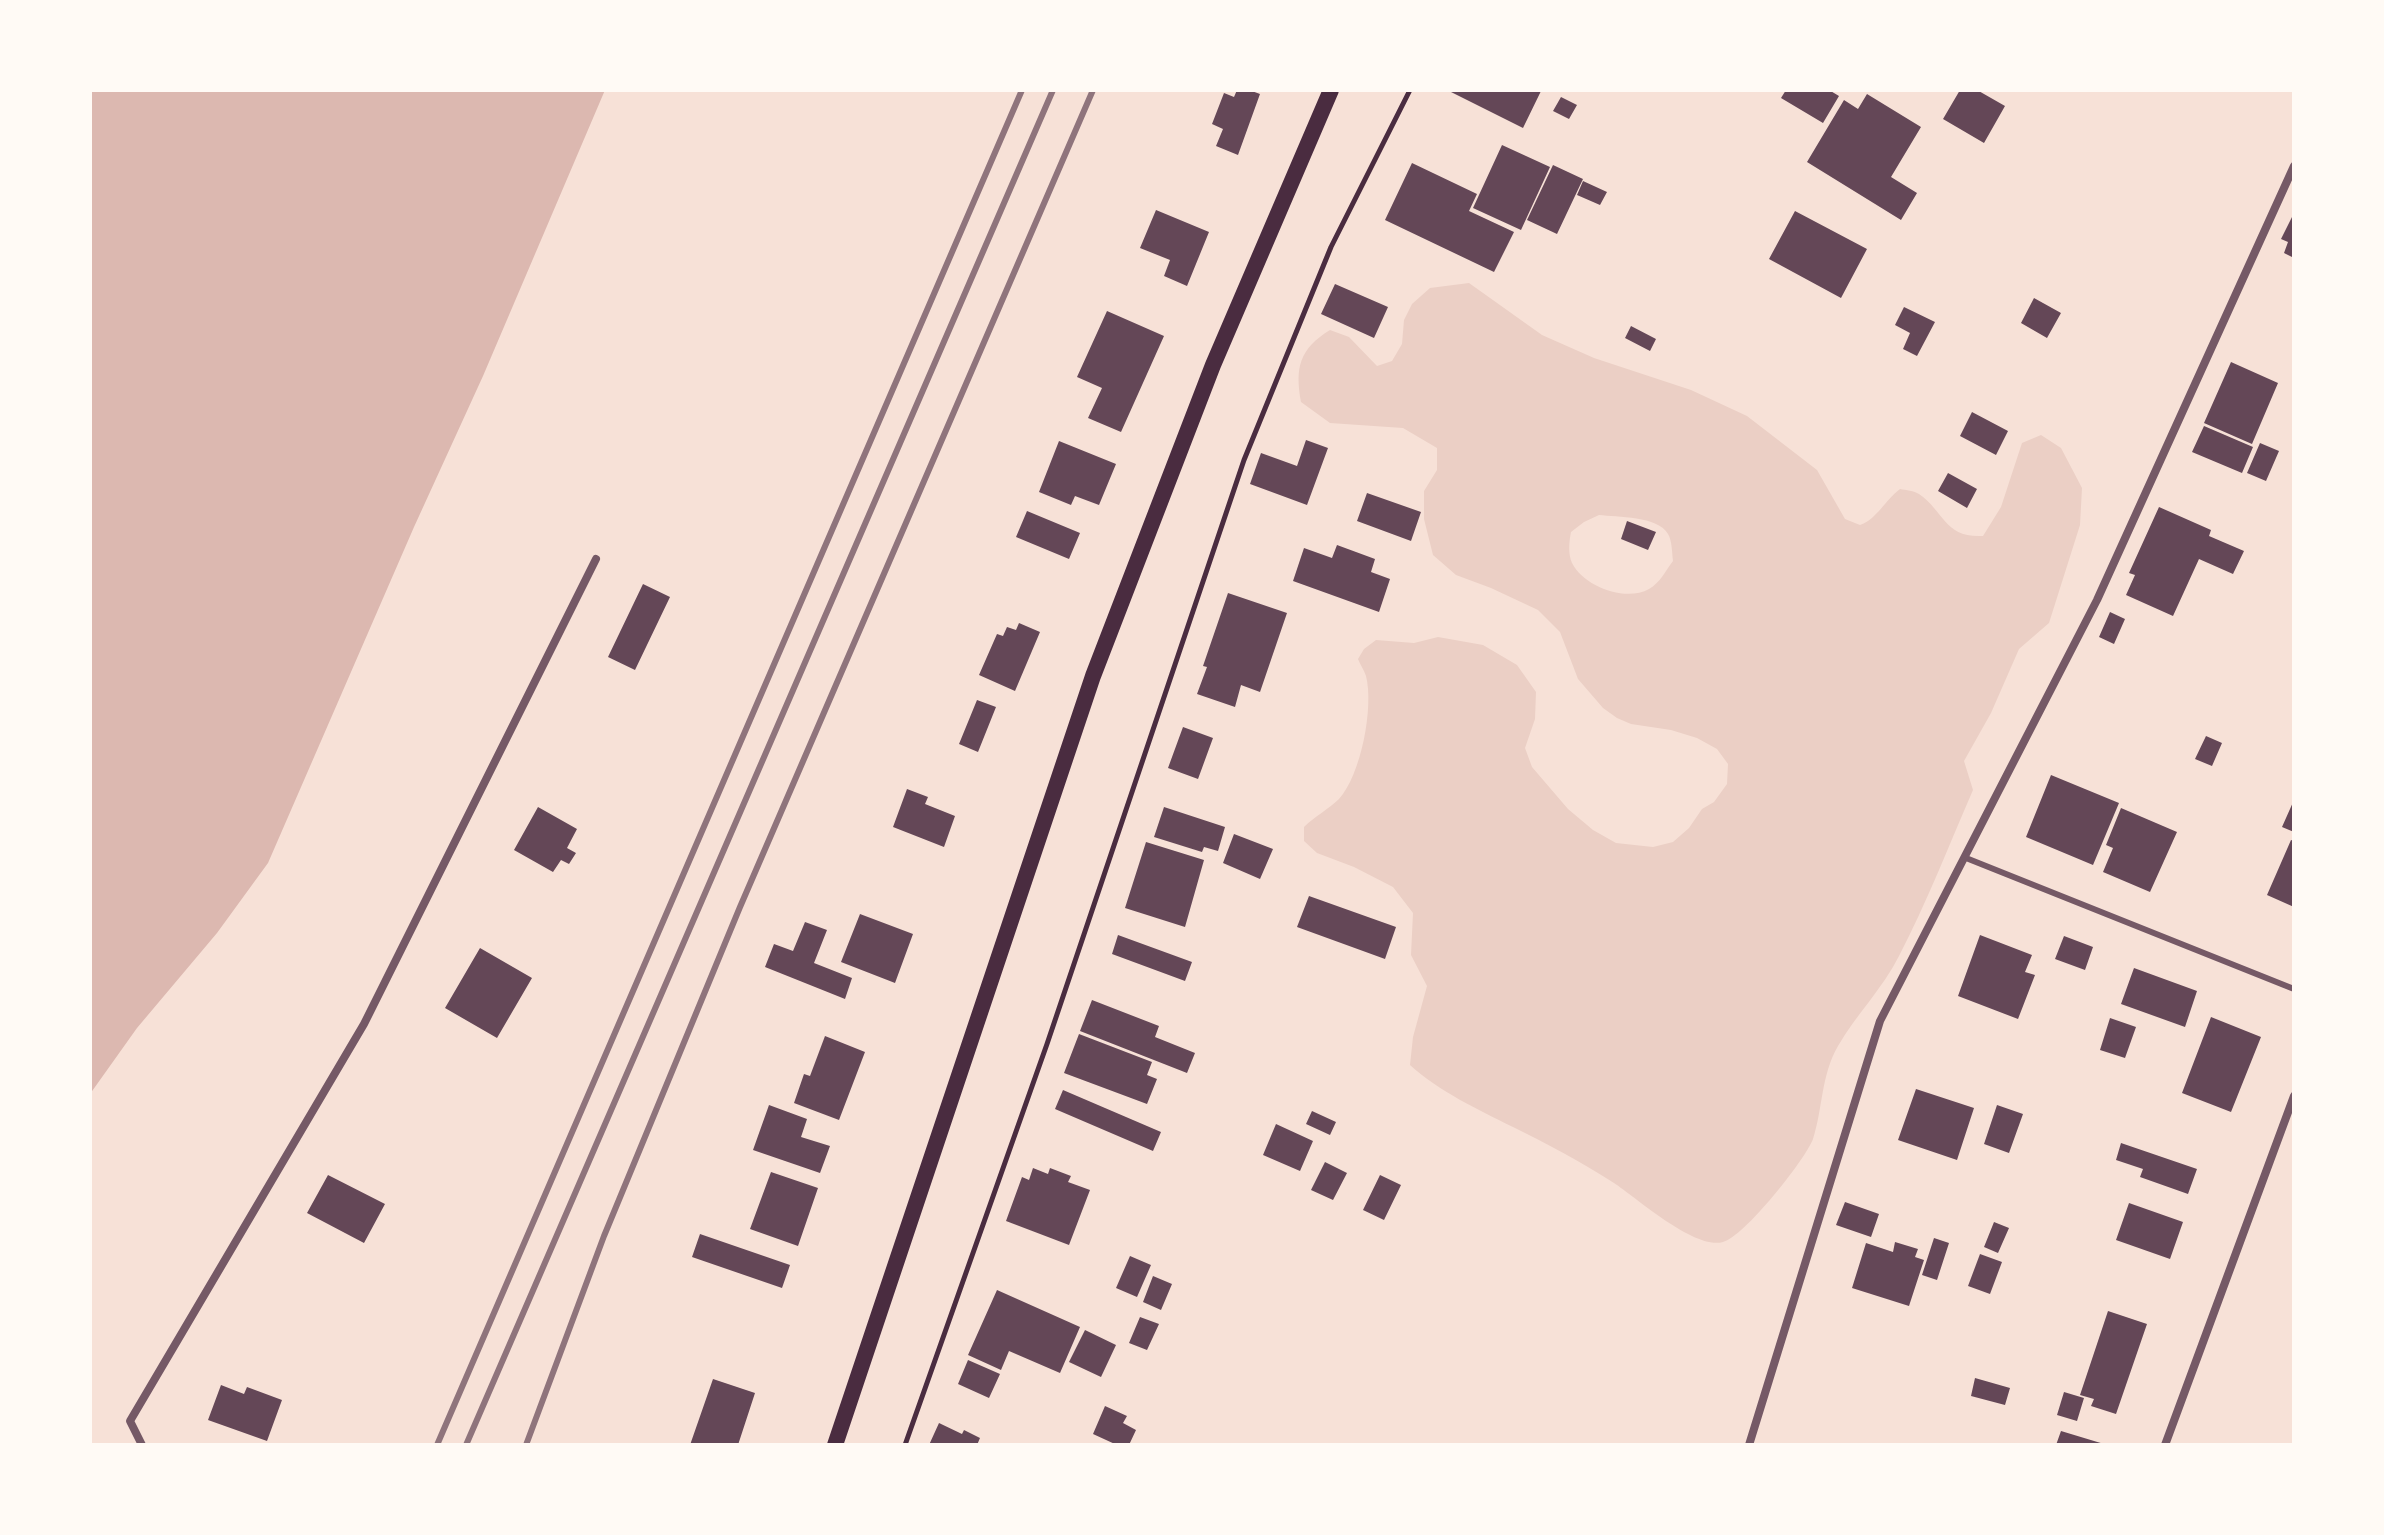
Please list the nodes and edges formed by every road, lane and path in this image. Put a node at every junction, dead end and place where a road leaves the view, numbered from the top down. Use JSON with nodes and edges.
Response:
{"nodes":[{"id":1,"x":1331,"y":90,"type":"edge"},
{"id":2,"x":1410,"y":90,"type":"edge"},
{"id":3,"x":2294,"y":166,"type":"edge"},
{"id":4,"x":596,"y":559,"type":"dead end"},
{"id":5,"x":1966,"y":858,"type":"junction"},
{"id":6,"x":2294,"y":989,"type":"edge"},
{"id":7,"x":2294,"y":1096,"type":"edge"},
{"id":8,"x":142,"y":1445,"type":"edge"},
{"id":9,"x":835,"y":1445,"type":"edge"},
{"id":10,"x":905,"y":1445,"type":"edge"},
{"id":11,"x":1749,"y":1445,"type":"edge"},
{"id":12,"x":2165,"y":1445,"type":"edge"}],
"edges":[{"from":1,"to":9,"type":"main road"},
{"from":2,"to":10,"type":"path"},
{"from":3,"to":5,"type":"street"},
{"from":4,"to":8,"type":"street"},
{"from":5,"to":6,"type":"lane"},
{"from":5,"to":11,"type":"street"},
{"from":7,"to":12,"type":"street"}]}
